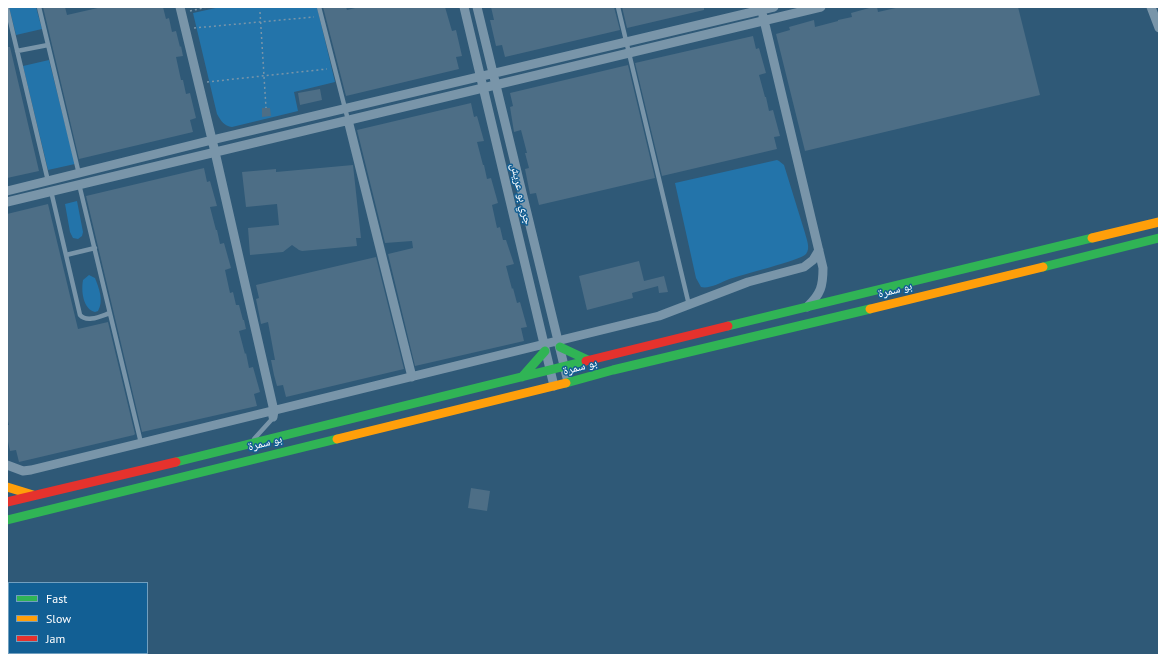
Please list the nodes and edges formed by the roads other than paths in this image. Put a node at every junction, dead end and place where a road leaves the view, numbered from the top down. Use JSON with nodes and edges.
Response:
{"nodes":[{"id":1,"x":39,"y":7,"type":"edge"},
{"id":2,"x":320,"y":7,"type":"edge"},
{"id":3,"x":464,"y":7,"type":"edge"},
{"id":4,"x":477,"y":7,"type":"edge"},
{"id":5,"x":618,"y":7,"type":"edge"},
{"id":6,"x":774,"y":7,"type":"edge"},
{"id":7,"x":821,"y":7,"type":"edge"},
{"id":8,"x":1150,"y":7,"type":"edge"},
{"id":9,"x":7,"y":8,"type":"edge"},
{"id":10,"x":761,"y":9,"type":"edge"},
{"id":11,"x":181,"y":10,"type":"edge"},
{"id":12,"x":764,"y":21,"type":"junction"},
{"id":13,"x":1159,"y":28,"type":"edge"},
{"id":14,"x":627,"y":42,"type":"junction"},
{"id":15,"x":48,"y":45,"type":"junction"},
{"id":16,"x":17,"y":51,"type":"junction"},
{"id":17,"x":629,"y":53,"type":"junction"},
{"id":18,"x":493,"y":74,"type":"junction"},
{"id":19,"x":481,"y":77,"type":"junction"},
{"id":20,"x":495,"y":85,"type":"junction"},
{"id":21,"x":483,"y":88,"type":"junction"},
{"id":22,"x":345,"y":109,"type":"junction"},
{"id":23,"x":348,"y":120,"type":"junction"},
{"id":24,"x":212,"y":140,"type":"junction"},
{"id":25,"x":215,"y":152,"type":"junction"},
{"id":26,"x":79,"y":174,"type":"junction"},
{"id":27,"x":48,"y":182,"type":"junction"},
{"id":28,"x":79,"y":184,"type":"junction"},
{"id":29,"x":7,"y":191,"type":"edge"},
{"id":30,"x":51,"y":191,"type":"junction"},
{"id":31,"x":7,"y":202,"type":"edge"},
{"id":32,"x":1159,"y":222,"type":"edge"},
{"id":33,"x":1159,"y":238,"type":"edge"},
{"id":34,"x":95,"y":248,"type":"junction"},
{"id":35,"x":820,"y":250,"type":"junction"},
{"id":36,"x":66,"y":255,"type":"junction"},
{"id":37,"x":689,"y":305,"type":"junction"},
{"id":38,"x":806,"y":307,"type":"junction"},
{"id":39,"x":110,"y":314,"type":"junction"},
{"id":40,"x":560,"y":344,"type":"junction"},
{"id":41,"x":545,"y":348,"type":"junction"},
{"id":42,"x":590,"y":361,"type":"junction"},
{"id":43,"x":564,"y":367,"type":"junction"},
{"id":44,"x":550,"y":370,"type":"junction"},
{"id":45,"x":412,"y":377,"type":"junction"},
{"id":46,"x":522,"y":377,"type":"junction"},
{"id":47,"x":568,"y":382,"type":"junction"},
{"id":48,"x":554,"y":386,"type":"junction"},
{"id":49,"x":273,"y":414,"type":"junction"},
{"id":50,"x":141,"y":443,"type":"junction"},
{"id":51,"x":251,"y":443,"type":"junction"},
{"id":52,"x":7,"y":465,"type":"edge"},
{"id":53,"x":7,"y":487,"type":"edge"},
{"id":54,"x":35,"y":495,"type":"junction"},
{"id":55,"x":7,"y":502,"type":"edge"},
{"id":56,"x":7,"y":520,"type":"edge"}],
"edges":[{"from":1,"to":15,"type":"lane"},
{"from":2,"to":22,"type":"lane"},
{"from":3,"to":19,"type":"street","name":"جري بو عريش"},
{"from":4,"to":18,"type":"street","name":"جري بو عريش"},
{"from":5,"to":14,"type":"lane"},
{"from":6,"to":10,"type":"street"},
{"from":7,"to":12,"type":"street"},
{"from":8,"to":13,"type":"street"},
{"from":9,"to":16,"type":"lane"},
{"from":10,"to":12,"type":"street"},
{"from":10,"to":14,"type":"street"},
{"from":11,"to":24,"type":"street"},
{"from":12,"to":17,"type":"street"},
{"from":12,"to":35,"type":"street"},
{"from":14,"to":17,"type":"lane"},
{"from":14,"to":18,"type":"street"},
{"from":15,"to":16,"type":"lane"},
{"from":15,"to":26,"type":"lane"},
{"from":16,"to":27,"type":"lane"},
{"from":17,"to":20,"type":"street"},
{"from":17,"to":37,"type":"lane"},
{"from":18,"to":19,"type":"street"},
{"from":18,"to":20,"type":"street","name":"جري بو عريش"},
{"from":19,"to":21,"type":"street","name":"جري بو عريش"},
{"from":19,"to":22,"type":"street"},
{"from":20,"to":21,"type":"street"},
{"from":20,"to":40,"type":"street","name":"جري بو عريش"},
{"from":21,"to":23,"type":"street"},
{"from":21,"to":41,"type":"street","name":"جري بو عريش"},
{"from":22,"to":23,"type":"lane"},
{"from":22,"to":24,"type":"street"},
{"from":23,"to":25,"type":"street"},
{"from":23,"to":45,"type":"street"},
{"from":24,"to":25,"type":"street"},
{"from":24,"to":26,"type":"street"},
{"from":25,"to":28,"type":"street"},
{"from":25,"to":49,"type":"street"},
{"from":26,"to":27,"type":"street"},
{"from":27,"to":29,"type":"street"},
{"from":28,"to":30,"type":"street"},
{"from":28,"to":34,"type":"lane"},
{"from":30,"to":31,"type":"street"},
{"from":30,"to":36,"type":"lane"},
{"from":32,"to":38,"type":"street","name":"بو سمرة"},
{"from":33,"to":47,"type":"street","name":"بو سمرة"},
{"from":34,"to":36,"type":"lane"},
{"from":34,"to":39,"type":"lane"},
{"from":35,"to":37,"type":"street"},
{"from":35,"to":38,"type":"street"},
{"from":36,"to":39,"type":"lane"},
{"from":37,"to":40,"type":"street"},
{"from":38,"to":42,"type":"street","name":"بو سمرة"},
{"from":39,"to":50,"type":"lane"},
{"from":40,"to":41,"type":"street"},
{"from":40,"to":42,"type":"street"},
{"from":40,"to":43,"type":"street","name":"جري بو عريش"},
{"from":41,"to":44,"type":"street","name":"جري بو عريش"},
{"from":41,"to":45,"type":"street"},
{"from":41,"to":46,"type":"street"},
{"from":42,"to":43,"type":"street","name":"بو سمرة"},
{"from":43,"to":44,"type":"street","name":"بو سمرة"},
{"from":43,"to":47,"type":"street","name":"جري بو عريش"},
{"from":44,"to":46,"type":"street","name":"بو سمرة"},
{"from":44,"to":48,"type":"street","name":"جري بو عريش"},
{"from":45,"to":49,"type":"street"},
{"from":46,"to":51,"type":"street","name":"بو سمرة"},
{"from":47,"to":48,"type":"street","name":"بو سمرة"},
{"from":48,"to":56,"type":"street","name":"بو سمرة"},
{"from":49,"to":50,"type":"street"},
{"from":49,"to":51,"type":"lane"},
{"from":50,"to":52,"type":"street"},
{"from":51,"to":54,"type":"street","name":"بو سمرة"},
{"from":53,"to":54,"type":"street"},
{"from":54,"to":55,"type":"street","name":"بو سمرة"}]}
